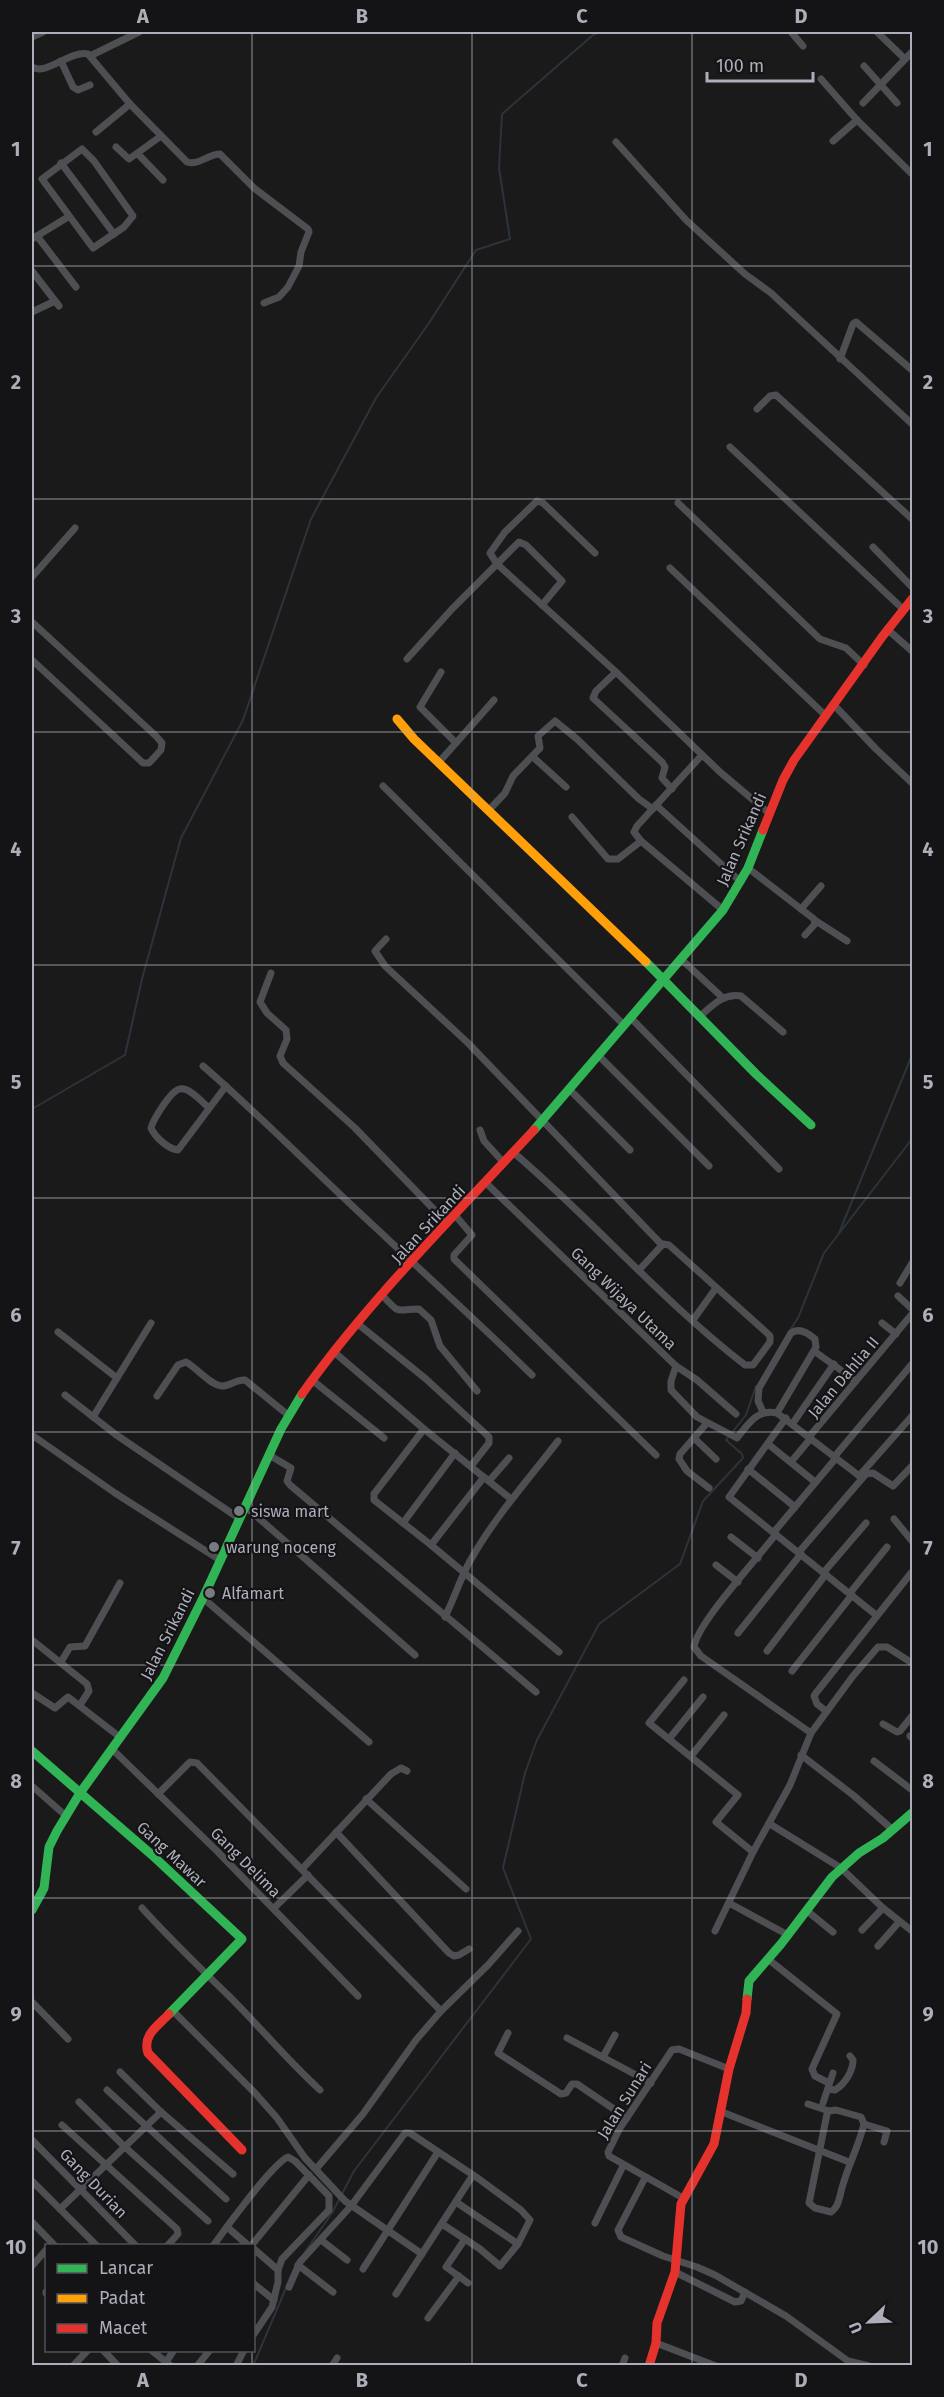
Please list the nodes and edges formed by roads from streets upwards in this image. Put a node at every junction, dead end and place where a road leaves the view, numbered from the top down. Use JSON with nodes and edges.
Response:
{"nodes":[{"id":1,"x":43,"y":32,"type":"edge"},
{"id":2,"x":139,"y":32,"type":"edge"},
{"id":3,"x":791,"y":32,"type":"edge"},
{"id":4,"x":877,"y":32,"type":"edge"},
{"id":5,"x":32,"y":37,"type":"edge"},
{"id":6,"x":803,"y":46,"type":"dead end"},
{"id":7,"x":912,"y":52,"type":"edge"},
{"id":8,"x":90,"y":56,"type":"junction"},
{"id":9,"x":905,"y":59,"type":"junction"},
{"id":10,"x":61,"y":60,"type":"junction"},
{"id":11,"x":864,"y":66,"type":"dead end"},
{"id":12,"x":32,"y":67,"type":"edge"},
{"id":13,"x":821,"y":79,"type":"dead end"},
{"id":14,"x":90,"y":85,"type":"dead end"},
{"id":15,"x":881,"y":85,"type":"junction"},
{"id":16,"x":863,"y":103,"type":"dead end"},
{"id":17,"x":897,"y":103,"type":"dead end"},
{"id":18,"x":130,"y":104,"type":"junction"},
{"id":19,"x":857,"y":120,"type":"junction"},
{"id":20,"x":96,"y":132,"type":"dead end"},
{"id":21,"x":161,"y":136,"type":"junction"},
{"id":22,"x":833,"y":141,"type":"dead end"},
{"id":23,"x":616,"y":142,"type":"dead end"},
{"id":24,"x":116,"y":147,"type":"dead end"},
{"id":25,"x":138,"y":154,"type":"junction"},
{"id":26,"x":62,"y":163,"type":"junction"},
{"id":27,"x":912,"y":174,"type":"edge"},
{"id":28,"x":163,"y":180,"type":"dead end"},
{"id":29,"x":68,"y":216,"type":"junction"},
{"id":30,"x":114,"y":234,"type":"junction"},
{"id":31,"x":34,"y":238,"type":"edge"},
{"id":32,"x":32,"y":272,"type":"edge"},
{"id":33,"x":76,"y":287,"type":"dead end"},
{"id":34,"x":264,"y":303,"type":"dead end"},
{"id":35,"x":32,"y":312,"type":"edge"},
{"id":36,"x":840,"y":358,"type":"junction"},
{"id":37,"x":912,"y":370,"type":"edge"},
{"id":38,"x":757,"y":409,"type":"dead end"},
{"id":39,"x":912,"y":423,"type":"edge"},
{"id":40,"x":730,"y":447,"type":"dead end"},
{"id":41,"x":678,"y":503,"type":"dead end"},
{"id":42,"x":912,"y":519,"type":"edge"},
{"id":43,"x":75,"y":528,"type":"dead end"},
{"id":44,"x":873,"y":547,"type":"dead end"},
{"id":45,"x":594,"y":553,"type":"dead end"},
{"id":46,"x":497,"y":564,"type":"junction"},
{"id":47,"x":670,"y":568,"type":"dead end"},
{"id":48,"x":32,"y":578,"type":"edge"},
{"id":49,"x":912,"y":587,"type":"edge"},
{"id":50,"x":912,"y":599,"type":"edge"},
{"id":51,"x":542,"y":605,"type":"junction"},
{"id":52,"x":903,"y":609,"type":"junction"},
{"id":53,"x":32,"y":622,"type":"edge"},
{"id":54,"x":887,"y":629,"type":"junction"},
{"id":55,"x":912,"y":651,"type":"edge"},
{"id":56,"x":407,"y":659,"type":"dead end"},
{"id":57,"x":32,"y":660,"type":"edge"},
{"id":58,"x":864,"y":664,"type":"junction"},
{"id":59,"x":441,"y":672,"type":"dead end"},
{"id":60,"x":616,"y":672,"type":"junction"},
{"id":61,"x":494,"y":700,"type":"dead end"},
{"id":62,"x":834,"y":705,"type":"junction"},
{"id":63,"x":826,"y":716,"type":"junction"},
{"id":64,"x":397,"y":719,"type":"dead end"},
{"id":65,"x":456,"y":743,"type":"junction"},
{"id":66,"x":702,"y":755,"type":"junction"},
{"id":67,"x":533,"y":757,"type":"junction"},
{"id":68,"x":439,"y":762,"type":"junction"},
{"id":69,"x":912,"y":783,"type":"edge"},
{"id":70,"x":383,"y":786,"type":"dead end"},
{"id":71,"x":566,"y":787,"type":"dead end"},
{"id":72,"x":672,"y":789,"type":"junction"},
{"id":73,"x":654,"y":807,"type":"junction"},
{"id":74,"x":489,"y":810,"type":"junction"},
{"id":75,"x":770,"y":814,"type":"junction"},
{"id":76,"x":572,"y":817,"type":"dead end"},
{"id":77,"x":641,"y":841,"type":"junction"},
{"id":78,"x":748,"y":868,"type":"junction"},
{"id":79,"x":741,"y":882,"type":"junction"},
{"id":80,"x":821,"y":886,"type":"dead end"},
{"id":81,"x":801,"y":909,"type":"junction"},
{"id":82,"x":723,"y":910,"type":"junction"},
{"id":83,"x":816,"y":921,"type":"junction"},
{"id":84,"x":805,"y":935,"type":"dead end"},
{"id":85,"x":386,"y":939,"type":"dead end"},
{"id":86,"x":847,"y":941,"type":"dead end"},
{"id":87,"x":681,"y":959,"type":"junction"},
{"id":88,"x":271,"y":973,"type":"dead end"},
{"id":89,"x":664,"y":979,"type":"junction"},
{"id":90,"x":723,"y":998,"type":"junction"},
{"id":91,"x":699,"y":1017,"type":"junction"},
{"id":92,"x":627,"y":1021,"type":"junction"},
{"id":93,"x":783,"y":1032,"type":"dead end"},
{"id":94,"x":598,"y":1055,"type":"junction"},
{"id":95,"x":203,"y":1066,"type":"dead end"},
{"id":96,"x":226,"y":1086,"type":"junction"},
{"id":97,"x":569,"y":1089,"type":"junction"},
{"id":98,"x":208,"y":1107,"type":"junction"},
{"id":99,"x":542,"y":1122,"type":"junction"},
{"id":100,"x":811,"y":1125,"type":"dead end"},
{"id":101,"x":480,"y":1130,"type":"dead end"},
{"id":102,"x":630,"y":1150,"type":"dead end"},
{"id":103,"x":513,"y":1152,"type":"junction"},
{"id":104,"x":504,"y":1163,"type":"junction"},
{"id":105,"x":709,"y":1166,"type":"dead end"},
{"id":106,"x":779,"y":1169,"type":"dead end"},
{"id":107,"x":486,"y":1183,"type":"junction"},
{"id":108,"x":455,"y":1215,"type":"junction"},
{"id":109,"x":447,"y":1223,"type":"junction"},
{"id":110,"x":662,"y":1245,"type":"junction"},
{"id":111,"x":412,"y":1261,"type":"junction"},
{"id":112,"x":912,"y":1263,"type":"edge"},
{"id":113,"x":639,"y":1270,"type":"junction"},
{"id":114,"x":910,"y":1274,"type":"edge"},
{"id":115,"x":900,"y":1283,"type":"dead end"},
{"id":116,"x":716,"y":1288,"type":"junction"},
{"id":117,"x":383,"y":1296,"type":"junction"},
{"id":118,"x":898,"y":1296,"type":"dead end"},
{"id":119,"x":912,"y":1309,"type":"edge"},
{"id":120,"x":912,"y":1314,"type":"edge"},
{"id":121,"x":693,"y":1320,"type":"junction"},
{"id":122,"x":151,"y":1323,"type":"dead end"},
{"id":123,"x":882,"y":1323,"type":"dead end"},
{"id":124,"x":358,"y":1324,"type":"junction"},
{"id":125,"x":58,"y":1332,"type":"dead end"},
{"id":126,"x":896,"y":1334,"type":"junction"},
{"id":127,"x":814,"y":1351,"type":"junction"},
{"id":128,"x":334,"y":1352,"type":"junction"},
{"id":129,"x":834,"y":1364,"type":"junction"},
{"id":130,"x":912,"y":1364,"type":"edge"},
{"id":131,"x":675,"y":1366,"type":"junction"},
{"id":132,"x":532,"y":1375,"type":"dead end"},
{"id":133,"x":117,"y":1378,"type":"junction"},
{"id":134,"x":312,"y":1380,"type":"junction"},
{"id":135,"x":856,"y":1381,"type":"junction"},
{"id":136,"x":477,"y":1391,"type":"dead end"},
{"id":137,"x":65,"y":1395,"type":"dead end"},
{"id":138,"x":157,"y":1396,"type":"dead end"},
{"id":139,"x":763,"y":1412,"type":"junction"},
{"id":140,"x":777,"y":1413,"type":"junction"},
{"id":141,"x":736,"y":1414,"type":"dead end"},
{"id":142,"x":288,"y":1415,"type":"junction"},
{"id":143,"x":912,"y":1416,"type":"edge"},
{"id":144,"x":93,"y":1417,"type":"junction"},
{"id":145,"x":789,"y":1421,"type":"junction"},
{"id":146,"x":707,"y":1423,"type":"junction"},
{"id":147,"x":424,"y":1429,"type":"junction"},
{"id":148,"x":32,"y":1435,"type":"edge"},
{"id":149,"x":810,"y":1437,"type":"junction"},
{"id":150,"x":384,"y":1438,"type":"dead end"},
{"id":151,"x":695,"y":1438,"type":"junction"},
{"id":152,"x":558,"y":1441,"type":"dead end"},
{"id":153,"x":768,"y":1444,"type":"junction"},
{"id":154,"x":455,"y":1453,"type":"junction"},
{"id":155,"x":269,"y":1455,"type":"junction"},
{"id":156,"x":656,"y":1455,"type":"dead end"},
{"id":157,"x":835,"y":1457,"type":"junction"},
{"id":158,"x":509,"y":1458,"type":"dead end"},
{"id":159,"x":716,"y":1459,"type":"dead end"},
{"id":160,"x":791,"y":1462,"type":"junction"},
{"id":161,"x":471,"y":1466,"type":"junction"},
{"id":162,"x":912,"y":1466,"type":"edge"},
{"id":163,"x":748,"y":1469,"type":"junction"},
{"id":164,"x":860,"y":1477,"type":"junction"},
{"id":165,"x":487,"y":1479,"type":"junction"},
{"id":166,"x":815,"y":1482,"type":"junction"},
{"id":167,"x":709,"y":1488,"type":"dead end"},
{"id":168,"x":512,"y":1498,"type":"junction"},
{"id":169,"x":246,"y":1506,"type":"junction"},
{"id":170,"x":795,"y":1507,"type":"junction"},
{"id":171,"x":240,"y":1519,"type":"junction"},
{"id":172,"x":894,"y":1519,"type":"dead end"},
{"id":173,"x":403,"y":1523,"type":"junction"},
{"id":174,"x":866,"y":1523,"type":"dead end"},
{"id":175,"x":775,"y":1533,"type":"junction"},
{"id":176,"x":731,"y":1537,"type":"dead end"},
{"id":177,"x":912,"y":1541,"type":"edge"},
{"id":178,"x":431,"y":1545,"type":"junction"},
{"id":179,"x":887,"y":1547,"type":"dead end"},
{"id":180,"x":800,"y":1553,"type":"junction"},
{"id":181,"x":758,"y":1558,"type":"junction"},
{"id":182,"x":220,"y":1560,"type":"junction"},
{"id":183,"x":716,"y":1565,"type":"dead end"},
{"id":184,"x":464,"y":1572,"type":"junction"},
{"id":185,"x":825,"y":1573,"type":"junction"},
{"id":186,"x":911,"y":1573,"type":"dead end"},
{"id":187,"x":738,"y":1582,"type":"junction"},
{"id":188,"x":120,"y":1583,"type":"dead end"},
{"id":189,"x":851,"y":1594,"type":"junction"},
{"id":190,"x":203,"y":1598,"type":"junction"},
{"id":191,"x":876,"y":1615,"type":"junction"},
{"id":192,"x":446,"y":1617,"type":"junction"},
{"id":193,"x":738,"y":1633,"type":"dead end"},
{"id":194,"x":32,"y":1641,"type":"edge"},
{"id":195,"x":767,"y":1651,"type":"dead end"},
{"id":196,"x":559,"y":1652,"type":"dead end"},
{"id":197,"x":415,"y":1654,"type":"dead end"},
{"id":198,"x":61,"y":1662,"type":"junction"},
{"id":199,"x":912,"y":1663,"type":"edge"},
{"id":200,"x":792,"y":1671,"type":"dead end"},
{"id":201,"x":684,"y":1680,"type":"dead end"},
{"id":202,"x":32,"y":1692,"type":"edge"},
{"id":203,"x":536,"y":1692,"type":"dead end"},
{"id":204,"x":703,"y":1697,"type":"dead end"},
{"id":205,"x":80,"y":1705,"type":"junction"},
{"id":206,"x":826,"y":1711,"type":"junction"},
{"id":207,"x":724,"y":1715,"type":"dead end"},
{"id":208,"x":912,"y":1716,"type":"edge"},
{"id":209,"x":883,"y":1724,"type":"dead end"},
{"id":210,"x":812,"y":1733,"type":"junction"},
{"id":211,"x":121,"y":1737,"type":"junction"},
{"id":212,"x":669,"y":1739,"type":"junction"},
{"id":213,"x":369,"y":1742,"type":"dead end"},
{"id":214,"x":112,"y":1749,"type":"junction"},
{"id":215,"x":32,"y":1751,"type":"edge"},
{"id":216,"x":801,"y":1755,"type":"junction"},
{"id":217,"x":691,"y":1756,"type":"junction"},
{"id":218,"x":874,"y":1761,"type":"dead end"},
{"id":219,"x":407,"y":1771,"type":"dead end"},
{"id":220,"x":32,"y":1786,"type":"edge"},
{"id":221,"x":912,"y":1790,"type":"edge"},
{"id":222,"x":80,"y":1793,"type":"junction"},
{"id":223,"x":158,"y":1794,"type":"junction"},
{"id":224,"x":366,"y":1799,"type":"junction"},
{"id":225,"x":912,"y":1814,"type":"edge"},
{"id":226,"x":66,"y":1816,"type":"junction"},
{"id":227,"x":770,"y":1824,"type":"junction"},
{"id":228,"x":892,"y":1830,"type":"junction"},
{"id":229,"x":336,"y":1833,"type":"junction"},
{"id":230,"x":753,"y":1852,"type":"junction"},
{"id":231,"x":842,"y":1868,"type":"junction"},
{"id":232,"x":302,"y":1869,"type":"junction"},
{"id":233,"x":308,"y":1875,"type":"junction"},
{"id":234,"x":466,"y":1888,"type":"dead end"},
{"id":235,"x":729,"y":1903,"type":"junction"},
{"id":236,"x":142,"y":1908,"type":"dead end"},
{"id":237,"x":274,"y":1908,"type":"junction"},
{"id":238,"x":883,"y":1908,"type":"junction"},
{"id":239,"x":32,"y":1910,"type":"edge"},
{"id":240,"x":806,"y":1910,"type":"junction"},
{"id":241,"x":899,"y":1922,"type":"junction"},
{"id":242,"x":862,"y":1930,"type":"dead end"},
{"id":243,"x":518,"y":1931,"type":"dead end"},
{"id":244,"x":715,"y":1931,"type":"dead end"},
{"id":245,"x":833,"y":1932,"type":"dead end"},
{"id":246,"x":912,"y":1932,"type":"edge"},
{"id":247,"x":788,"y":1935,"type":"junction"},
{"id":248,"x":878,"y":1946,"type":"dead end"},
{"id":249,"x":469,"y":1949,"type":"dead end"},
{"id":250,"x":768,"y":1959,"type":"junction"},
{"id":251,"x":206,"y":1976,"type":"junction"},
{"id":252,"x":358,"y":1996,"type":"dead end"},
{"id":253,"x":32,"y":2002,"type":"edge"},
{"id":254,"x":173,"y":2011,"type":"junction"},
{"id":255,"x":441,"y":2011,"type":"junction"},
{"id":256,"x":508,"y":2033,"type":"dead end"},
{"id":257,"x":615,"y":2035,"type":"dead end"},
{"id":258,"x":567,"y":2038,"type":"dead end"},
{"id":259,"x":68,"y":2039,"type":"dead end"},
{"id":260,"x":850,"y":2056,"type":"dead end"},
{"id":261,"x":603,"y":2057,"type":"junction"},
{"id":262,"x":729,"y":2069,"type":"junction"},
{"id":263,"x":120,"y":2072,"type":"dead end"},
{"id":264,"x":833,"y":2073,"type":"dead end"},
{"id":265,"x":651,"y":2083,"type":"junction"},
{"id":266,"x":829,"y":2086,"type":"junction"},
{"id":267,"x":107,"y":2090,"type":"dead end"},
{"id":268,"x":320,"y":2090,"type":"dead end"},
{"id":269,"x":79,"y":2102,"type":"dead end"},
{"id":270,"x":823,"y":2103,"type":"dead end"},
{"id":271,"x":808,"y":2104,"type":"dead end"},
{"id":272,"x":829,"y":2111,"type":"junction"},
{"id":273,"x":161,"y":2112,"type":"junction"},
{"id":274,"x":722,"y":2112,"type":"junction"},
{"id":275,"x":627,"y":2118,"type":"junction"},
{"id":276,"x":864,"y":2124,"type":"junction"},
{"id":277,"x":62,"y":2125,"type":"dead end"},
{"id":278,"x":146,"y":2128,"type":"junction"},
{"id":279,"x":32,"y":2140,"type":"edge"},
{"id":280,"x":884,"y":2142,"type":"dead end"},
{"id":281,"x":126,"y":2148,"type":"junction"},
{"id":282,"x":242,"y":2150,"type":"dead end"},
{"id":283,"x":438,"y":2152,"type":"junction"},
{"id":284,"x":820,"y":2152,"type":"junction"},
{"id":285,"x":849,"y":2162,"type":"junction"},
{"id":286,"x":106,"y":2166,"type":"junction"},
{"id":287,"x":623,"y":2166,"type":"junction"},
{"id":288,"x":315,"y":2169,"type":"junction"},
{"id":289,"x":233,"y":2175,"type":"dead end"},
{"id":290,"x":309,"y":2175,"type":"junction"},
{"id":291,"x":473,"y":2175,"type":"junction"},
{"id":292,"x":645,"y":2178,"type":"junction"},
{"id":293,"x":32,"y":2181,"type":"edge"},
{"id":294,"x":81,"y":2189,"type":"junction"},
{"id":295,"x":683,"y":2198,"type":"junction"},
{"id":296,"x":226,"y":2199,"type":"dead end"},
{"id":297,"x":456,"y":2202,"type":"junction"},
{"id":298,"x":351,"y":2206,"type":"junction"},
{"id":299,"x":60,"y":2209,"type":"junction"},
{"id":300,"x":32,"y":2222,"type":"edge"},
{"id":301,"x":208,"y":2222,"type":"dead end"},
{"id":302,"x":595,"y":2223,"type":"dead end"},
{"id":303,"x":442,"y":2224,"type":"junction"},
{"id":304,"x":227,"y":2227,"type":"junction"},
{"id":305,"x":387,"y":2231,"type":"junction"},
{"id":306,"x":465,"y":2239,"type":"junction"},
{"id":307,"x":321,"y":2240,"type":"junction"},
{"id":308,"x":52,"y":2244,"type":"edge"},
{"id":309,"x":95,"y":2244,"type":"edge"},
{"id":310,"x":134,"y":2244,"type":"edge"},
{"id":311,"x":169,"y":2244,"type":"edge"},
{"id":312,"x":214,"y":2244,"type":"edge"},
{"id":313,"x":247,"y":2244,"type":"edge"},
{"id":314,"x":253,"y":2244,"type":"edge"},
{"id":315,"x":518,"y":2244,"type":"junction"},
{"id":316,"x":255,"y":2250,"type":"edge"},
{"id":317,"x":45,"y":2251,"type":"edge"},
{"id":318,"x":423,"y":2254,"type":"junction"},
{"id":319,"x":346,"y":2260,"type":"dead end"},
{"id":320,"x":677,"y":2261,"type":"junction"},
{"id":321,"x":298,"y":2265,"type":"junction"},
{"id":322,"x":32,"y":2266,"type":"edge"},
{"id":323,"x":363,"y":2269,"type":"dead end"},
{"id":324,"x":278,"y":2270,"type":"junction"},
{"id":325,"x":675,"y":2272,"type":"junction"},
{"id":326,"x":459,"y":2276,"type":"junction"},
{"id":327,"x":468,"y":2283,"type":"dead end"},
{"id":328,"x":289,"y":2287,"type":"dead end"},
{"id":329,"x":255,"y":2288,"type":"edge"},
{"id":330,"x":333,"y":2292,"type":"dead end"},
{"id":331,"x":745,"y":2292,"type":"junction"},
{"id":332,"x":396,"y":2294,"type":"dead end"},
{"id":333,"x":274,"y":2300,"type":"junction"},
{"id":334,"x":428,"y":2318,"type":"dead end"},
{"id":335,"x":255,"y":2332,"type":"edge"},
{"id":336,"x":656,"y":2343,"type":"junction"},
{"id":337,"x":86,"y":2352,"type":"edge"},
{"id":338,"x":105,"y":2352,"type":"edge"},
{"id":339,"x":154,"y":2352,"type":"edge"},
{"id":340,"x":208,"y":2352,"type":"edge"},
{"id":341,"x":243,"y":2352,"type":"edge"},
{"id":342,"x":337,"y":2358,"type":"dead end"},
{"id":343,"x":625,"y":2358,"type":"dead end"},
{"id":344,"x":169,"y":2364,"type":"edge"},
{"id":345,"x":74,"y":2366,"type":"edge"},
{"id":346,"x":118,"y":2366,"type":"edge"},
{"id":347,"x":197,"y":2366,"type":"edge"},
{"id":348,"x":236,"y":2366,"type":"edge"},
{"id":349,"x":332,"y":2366,"type":"edge"},
{"id":350,"x":622,"y":2366,"type":"edge"},
{"id":351,"x":649,"y":2366,"type":"edge"},
{"id":352,"x":716,"y":2366,"type":"edge"},
{"id":353,"x":869,"y":2366,"type":"edge"}],
"edges":[{"from":1,"to":5,"type":"street"},
{"from":2,"to":8,"type":"street"},
{"from":3,"to":6,"type":"street"},
{"from":4,"to":9,"type":"street"},
{"from":7,"to":9,"type":"street"},
{"from":8,"to":10,"type":"street"},
{"from":8,"to":18,"type":"street"},
{"from":9,"to":15,"type":"street"},
{"from":10,"to":12,"type":"street"},
{"from":10,"to":14,"type":"street"},
{"from":11,"to":15,"type":"street"},
{"from":13,"to":19,"type":"street"},
{"from":15,"to":16,"type":"street"},
{"from":15,"to":17,"type":"street"},
{"from":18,"to":20,"type":"street"},
{"from":18,"to":21,"type":"street"},
{"from":19,"to":22,"type":"street"},
{"from":19,"to":27,"type":"street"},
{"from":21,"to":25,"type":"street"},
{"from":21,"to":34,"type":"street"},
{"from":23,"to":36,"type":"street"},
{"from":24,"to":25,"type":"street"},
{"from":25,"to":28,"type":"street"},
{"from":26,"to":29,"type":"street"},
{"from":26,"to":30,"type":"street"},
{"from":26,"to":30,"type":"street"},
{"from":29,"to":30,"type":"street"},
{"from":29,"to":31,"type":"street"},
{"from":31,"to":33,"type":"street"},
{"from":32,"to":35,"type":"street"},
{"from":36,"to":37,"type":"street"},
{"from":36,"to":39,"type":"street"},
{"from":38,"to":42,"type":"street"},
{"from":40,"to":52,"type":"street"},
{"from":41,"to":58,"type":"street"},
{"from":43,"to":48,"type":"street"},
{"from":44,"to":49,"type":"street"},
{"from":45,"to":46,"type":"street"},
{"from":46,"to":51,"type":"street"},
{"from":46,"to":51,"type":"street"},
{"from":46,"to":56,"type":"street"},
{"from":47,"to":63,"type":"street"},
{"from":50,"to":52,"type":"street","name":"Jalan Srikandi"},
{"from":51,"to":60,"type":"street"},
{"from":52,"to":54,"type":"street","name":"Jalan Srikandi"},
{"from":53,"to":57,"type":"street"},
{"from":54,"to":55,"type":"street"},
{"from":54,"to":58,"type":"street","name":"Jalan Srikandi"},
{"from":58,"to":62,"type":"street","name":"Jalan Srikandi"},
{"from":59,"to":65,"type":"street"},
{"from":60,"to":66,"type":"street"},
{"from":60,"to":72,"type":"street"},
{"from":61,"to":65,"type":"street"},
{"from":62,"to":63,"type":"street","name":"Jalan Srikandi"},
{"from":62,"to":69,"type":"street"},
{"from":63,"to":75,"type":"street","name":"Jalan Srikandi"},
{"from":64,"to":68,"type":"street"},
{"from":65,"to":68,"type":"street"},
{"from":66,"to":72,"type":"street"},
{"from":66,"to":75,"type":"street"},
{"from":67,"to":71,"type":"street"},
{"from":67,"to":73,"type":"street"},
{"from":67,"to":74,"type":"street"},
{"from":68,"to":74,"type":"street"},
{"from":70,"to":92,"type":"street"},
{"from":72,"to":73,"type":"street"},
{"from":73,"to":77,"type":"street"},
{"from":73,"to":79,"type":"street"},
{"from":74,"to":89,"type":"street"},
{"from":75,"to":78,"type":"street","name":"Jalan Srikandi"},
{"from":76,"to":77,"type":"street"},
{"from":77,"to":82,"type":"street"},
{"from":78,"to":79,"type":"street","name":"Jalan Srikandi"},
{"from":78,"to":81,"type":"street"},
{"from":79,"to":82,"type":"street","name":"Jalan Srikandi"},
{"from":80,"to":81,"type":"street"},
{"from":81,"to":83,"type":"street"},
{"from":82,"to":87,"type":"street","name":"Jalan Srikandi"},
{"from":83,"to":84,"type":"street"},
{"from":83,"to":86,"type":"street"},
{"from":85,"to":99,"type":"street"},
{"from":87,"to":89,"type":"street","name":"Jalan Srikandi"},
{"from":87,"to":90,"type":"street"},
{"from":88,"to":109,"type":"street"},
{"from":89,"to":91,"type":"street"},
{"from":89,"to":92,"type":"street","name":"Jalan Srikandi"},
{"from":90,"to":91,"type":"street"},
{"from":90,"to":93,"type":"street"},
{"from":91,"to":100,"type":"street"},
{"from":92,"to":94,"type":"street","name":"Jalan Srikandi"},
{"from":92,"to":106,"type":"street"},
{"from":94,"to":97,"type":"street","name":"Jalan Srikandi"},
{"from":94,"to":105,"type":"street"},
{"from":95,"to":96,"type":"street"},
{"from":96,"to":98,"type":"street"},
{"from":96,"to":111,"type":"street"},
{"from":97,"to":99,"type":"street","name":"Jalan Srikandi"},
{"from":97,"to":102,"type":"street"},
{"from":98,"to":98,"type":"street"},
{"from":99,"to":103,"type":"street","name":"Jalan Srikandi"},
{"from":99,"to":110,"type":"street"},
{"from":101,"to":104,"type":"street"},
{"from":103,"to":104,"type":"street","name":"Jalan Srikandi"},
{"from":103,"to":113,"type":"street"},
{"from":104,"to":107,"type":"street","name":"Jalan Srikandi"},
{"from":107,"to":108,"type":"street","name":"Jalan Srikandi"},
{"from":107,"to":131,"type":"street","name":"Gang Wijaya Utama"},
{"from":108,"to":109,"type":"street","name":"Jalan Srikandi"},
{"from":108,"to":156,"type":"street"},
{"from":109,"to":111,"type":"street","name":"Jalan Srikandi"},
{"from":110,"to":113,"type":"street"},
{"from":110,"to":116,"type":"street"},
{"from":111,"to":117,"type":"street","name":"Jalan Srikandi"},
{"from":111,"to":132,"type":"street"},
{"from":112,"to":114,"type":"street"},
{"from":113,"to":121,"type":"street"},
{"from":114,"to":115,"type":"street"},
{"from":116,"to":121,"type":"street"},
{"from":116,"to":121,"type":"street"},
{"from":117,"to":124,"type":"street","name":"Jalan Srikandi"},
{"from":117,"to":136,"type":"street"},
{"from":118,"to":119,"type":"street"},
{"from":120,"to":126,"type":"street","name":"Jalan Dahlia II"},
{"from":122,"to":133,"type":"street"},
{"from":123,"to":126,"type":"street","name":"Jalan Dahlia II"},
{"from":124,"to":128,"type":"street","name":"Jalan Srikandi"},
{"from":124,"to":161,"type":"street"},
{"from":125,"to":133,"type":"street"},
{"from":126,"to":135,"type":"street","name":"Jalan Dahlia II"},
{"from":127,"to":129,"type":"street"},
{"from":127,"to":139,"type":"street"},
{"from":127,"to":140,"type":"street"},
{"from":128,"to":134,"type":"street","name":"Jalan Srikandi"},
{"from":128,"to":147,"type":"street"},
{"from":129,"to":135,"type":"street"},
{"from":129,"to":145,"type":"street"},
{"from":130,"to":157,"type":"street"},
{"from":131,"to":141,"type":"street"},
{"from":131,"to":146,"type":"street","name":"Gang Wijaya Utama"},
{"from":133,"to":144,"type":"street"},
{"from":134,"to":142,"type":"street","name":"Jalan Srikandi"},
{"from":134,"to":150,"type":"street"},
{"from":135,"to":149,"type":"street","name":"Jalan Dahlia II"},
{"from":137,"to":144,"type":"street"},
{"from":138,"to":142,"type":"street"},
{"from":139,"to":140,"type":"street"},
{"from":139,"to":146,"type":"street","name":"Gang Wijaya Utama"},
{"from":140,"to":145,"type":"street"},
{"from":142,"to":155,"type":"street","name":"Jalan Srikandi"},
{"from":143,"to":164,"type":"street"},
{"from":144,"to":171,"type":"street"},
{"from":145,"to":149,"type":"street"},
{"from":145,"to":153,"type":"street"},
{"from":146,"to":151,"type":"street"},
{"from":147,"to":154,"type":"street"},
{"from":147,"to":173,"type":"street"},
{"from":148,"to":182,"type":"street"},
{"from":149,"to":157,"type":"street"},
{"from":149,"to":160,"type":"street","name":"Jalan Dahlia II"},
{"from":151,"to":159,"type":"street"},
{"from":151,"to":167,"type":"street"},
{"from":152,"to":168,"type":"street"},
{"from":153,"to":160,"type":"street"},
{"from":153,"to":163,"type":"street"},
{"from":154,"to":161,"type":"street"},
{"from":154,"to":173,"type":"street"},
{"from":155,"to":169,"type":"street","name":"Jalan Srikandi"},
{"from":155,"to":192,"type":"street"},
{"from":157,"to":164,"type":"street"},
{"from":157,"to":166,"type":"street"},
{"from":158,"to":165,"type":"street"},
{"from":160,"to":166,"type":"street"},
{"from":161,"to":165,"type":"street"},
{"from":162,"to":164,"type":"street"},
{"from":163,"to":170,"type":"street"},
{"from":163,"to":175,"type":"street"},
{"from":164,"to":180,"type":"street"},
{"from":165,"to":168,"type":"street"},
{"from":165,"to":178,"type":"street"},
{"from":166,"to":170,"type":"street"},
{"from":168,"to":184,"type":"street"},
{"from":169,"to":171,"type":"street","name":"Jalan Srikandi"},
{"from":169,"to":197,"type":"street"},
{"from":170,"to":175,"type":"street"},
{"from":171,"to":182,"type":"street","name":"Jalan Srikandi"},
{"from":172,"to":177,"type":"street"},
{"from":173,"to":178,"type":"street"},
{"from":174,"to":185,"type":"street"},
{"from":175,"to":180,"type":"street"},
{"from":175,"to":181,"type":"street"},
{"from":176,"to":181,"type":"street"},
{"from":178,"to":184,"type":"street"},
{"from":179,"to":189,"type":"street"},
{"from":180,"to":185,"type":"street"},
{"from":180,"to":193,"type":"street"},
{"from":181,"to":187,"type":"street"},
{"from":182,"to":190,"type":"street","name":"Jalan Srikandi"},
{"from":183,"to":187,"type":"street"},
{"from":184,"to":192,"type":"street"},
{"from":184,"to":196,"type":"street"},
{"from":185,"to":189,"type":"street"},
{"from":185,"to":195,"type":"street"},
{"from":186,"to":191,"type":"street"},
{"from":187,"to":210,"type":"street"},
{"from":188,"to":198,"type":"street"},
{"from":189,"to":191,"type":"street"},
{"from":189,"to":200,"type":"street"},
{"from":190,"to":211,"type":"street","name":"Jalan Srikandi"},
{"from":190,"to":213,"type":"street"},
{"from":191,"to":206,"type":"street"},
{"from":192,"to":203,"type":"street"},
{"from":194,"to":198,"type":"street"},
{"from":198,"to":205,"type":"street"},
{"from":199,"to":206,"type":"street"},
{"from":201,"to":212,"type":"street"},
{"from":202,"to":205,"type":"street"},
{"from":204,"to":212,"type":"street"},
{"from":205,"to":211,"type":"street"},
{"from":206,"to":210,"type":"street"},
{"from":207,"to":217,"type":"street"},
{"from":208,"to":209,"type":"street"},
{"from":210,"to":216,"type":"street"},
{"from":211,"to":214,"type":"street","name":"Jalan Srikandi"},
{"from":212,"to":217,"type":"street"},
{"from":214,"to":222,"type":"street","name":"Jalan Srikandi"},
{"from":214,"to":223,"type":"street","name":"Gang Delima"},
{"from":215,"to":222,"type":"street","name":"Gang Mawar"},
{"from":216,"to":227,"type":"street"},
{"from":216,"to":228,"type":"street"},
{"from":217,"to":230,"type":"street"},
{"from":218,"to":221,"type":"street"},
{"from":219,"to":224,"type":"street"},
{"from":220,"to":226,"type":"street"},
{"from":222,"to":226,"type":"street","name":"Jalan Srikandi"},
{"from":222,"to":251,"type":"street","name":"Gang Mawar"},
{"from":223,"to":232,"type":"street"},
{"from":223,"to":237,"type":"street","name":"Gang Delima"},
{"from":224,"to":229,"type":"street"},
{"from":224,"to":234,"type":"street"},
{"from":225,"to":228,"type":"street"},
{"from":226,"to":239,"type":"street","name":"Jalan Srikandi"},
{"from":227,"to":230,"type":"street"},
{"from":227,"to":231,"type":"street"},
{"from":228,"to":231,"type":"street"},
{"from":229,"to":232,"type":"street"},
{"from":229,"to":249,"type":"street"},
{"from":230,"to":235,"type":"street"},
{"from":231,"to":238,"type":"street"},
{"from":231,"to":240,"type":"street"},
{"from":232,"to":233,"type":"street"},
{"from":233,"to":237,"type":"street"},
{"from":233,"to":255,"type":"street"},
{"from":235,"to":244,"type":"street"},
{"from":235,"to":247,"type":"street"},
{"from":236,"to":251,"type":"street"},
{"from":237,"to":252,"type":"street","name":"Gang Delima"},
{"from":238,"to":241,"type":"street"},
{"from":238,"to":242,"type":"street"},
{"from":240,"to":245,"type":"street"},
{"from":240,"to":247,"type":"street"},
{"from":241,"to":246,"type":"street"},
{"from":241,"to":248,"type":"street"},
{"from":243,"to":255,"type":"street"},
{"from":247,"to":250,"type":"street"},
{"from":250,"to":262,"type":"street"},
{"from":250,"to":266,"type":"street"},
{"from":251,"to":254,"type":"street"},
{"from":251,"to":268,"type":"street"},
{"from":253,"to":259,"type":"street"},
{"from":254,"to":282,"type":"street"},
{"from":254,"to":288,"type":"street"},
{"from":255,"to":288,"type":"street"},
{"from":256,"to":275,"type":"street"},
{"from":257,"to":261,"type":"street"},
{"from":258,"to":261,"type":"street"},
{"from":260,"to":266,"type":"street"},
{"from":261,"to":265,"type":"street"},
{"from":262,"to":265,"type":"street","name":"Jalan Sunari"},
{"from":262,"to":274,"type":"street"},
{"from":263,"to":273,"type":"street"},
{"from":264,"to":266,"type":"street"},
{"from":265,"to":275,"type":"street","name":"Jalan Sunari"},
{"from":266,"to":270,"type":"street"},
{"from":267,"to":278,"type":"street"},
{"from":269,"to":281,"type":"street"},
{"from":271,"to":272,"type":"street"},
{"from":272,"to":276,"type":"street"},
{"from":272,"to":284,"type":"street"},
{"from":273,"to":278,"type":"street"},
{"from":273,"to":289,"type":"street"},
{"from":274,"to":284,"type":"street"},
{"from":274,"to":295,"type":"street"},
{"from":275,"to":287,"type":"street","name":"Jalan Sunari"},
{"from":276,"to":280,"type":"street"},
{"from":276,"to":285,"type":"street"},
{"from":277,"to":286,"type":"street"},
{"from":278,"to":281,"type":"street"},
{"from":278,"to":296,"type":"street"},
{"from":279,"to":294,"type":"street","name":"Gang Durian"},
{"from":281,"to":286,"type":"street"},
{"from":281,"to":301,"type":"street"},
{"from":283,"to":291,"type":"street"},
{"from":283,"to":298,"type":"street"},
{"from":283,"to":305,"type":"street"},
{"from":284,"to":285,"type":"street"},
{"from":284,"to":285,"type":"street"},
{"from":286,"to":294,"type":"street"},
{"from":286,"to":311,"type":"street"},
{"from":287,"to":292,"type":"street"},
{"from":287,"to":302,"type":"street"},
{"from":288,"to":298,"type":"street"},
{"from":290,"to":304,"type":"street"},
{"from":290,"to":314,"type":"street"},
{"from":290,"to":324,"type":"street"},
{"from":291,"to":297,"type":"street"},
{"from":291,"to":315,"type":"street"},
{"from":292,"to":295,"type":"street"},
{"from":292,"to":320,"type":"street"},
{"from":293,"to":299,"type":"street"},
{"from":294,"to":299,"type":"street"},
{"from":294,"to":310,"type":"street","name":"Gang Durian"},
{"from":295,"to":320,"type":"street"},
{"from":297,"to":303,"type":"street"},
{"from":297,"to":315,"type":"street"},
{"from":298,"to":305,"type":"street"},
{"from":298,"to":307,"type":"street"},
{"from":299,"to":309,"type":"street"},
{"from":300,"to":308,"type":"street"},
{"from":303,"to":306,"type":"street"},
{"from":303,"to":318,"type":"street"},
{"from":304,"to":312,"type":"street"},
{"from":304,"to":313,"type":"street"},
{"from":305,"to":318,"type":"street"},
{"from":305,"to":323,"type":"street"},
{"from":306,"to":315,"type":"street"},
{"from":306,"to":326,"type":"street"},
{"from":307,"to":319,"type":"street"},
{"from":307,"to":321,"type":"street"},
{"from":316,"to":324,"type":"street"},
{"from":317,"to":322,"type":"street"},
{"from":318,"to":332,"type":"street"},
{"from":320,"to":325,"type":"street"},
{"from":320,"to":331,"type":"street"},
{"from":321,"to":328,"type":"street"},
{"from":321,"to":330,"type":"street"},
{"from":324,"to":333,"type":"street"},
{"from":325,"to":331,"type":"street"},
{"from":325,"to":336,"type":"street"},
{"from":326,"to":327,"type":"street"},
{"from":326,"to":334,"type":"street"},
{"from":329,"to":333,"type":"street"},
{"from":331,"to":353,"type":"street"},
{"from":333,"to":335,"type":"street"},
{"from":336,"to":351,"type":"street"},
{"from":336,"to":352,"type":"street"},
{"from":337,"to":345,"type":"street"},
{"from":338,"to":346,"type":"street"},
{"from":339,"to":344,"type":"street"},
{"from":340,"to":347,"type":"street"},
{"from":341,"to":348,"type":"street"},
{"from":342,"to":349,"type":"street"},
{"from":343,"to":350,"type":"street"}]}
